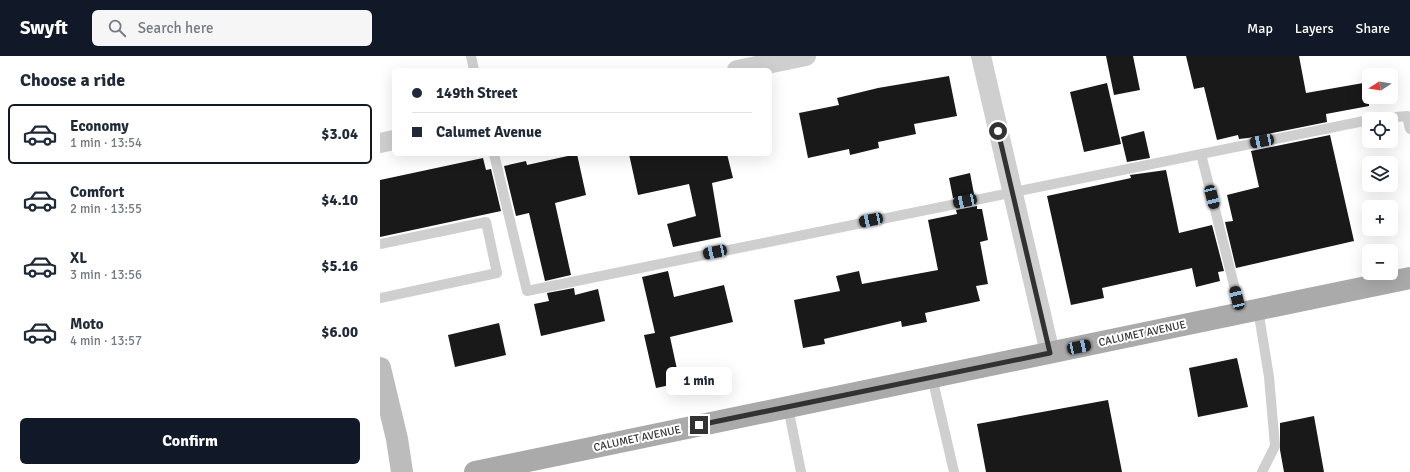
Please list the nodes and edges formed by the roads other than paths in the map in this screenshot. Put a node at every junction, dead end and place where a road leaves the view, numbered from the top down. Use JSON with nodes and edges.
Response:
{"nodes":[{"id":1,"x":471,"y":56,"type":"edge"},
{"id":2,"x":806,"y":56,"type":"edge"},
{"id":3,"x":980,"y":56,"type":"edge"},
{"id":4,"x":474,"y":68,"type":"edge"},
{"id":5,"x":747,"y":68,"type":"edge"},
{"id":6,"x":1398,"y":117,"type":"edge"},
{"id":7,"x":1362,"y":121,"type":"edge"},
{"id":8,"x":1410,"y":129,"type":"edge"},
{"id":9,"x":392,"y":140,"type":"edge"},
{"id":10,"x":380,"y":143,"type":"edge"},
{"id":11,"x":1201,"y":154,"type":"junction"},
{"id":12,"x":494,"y":156,"type":"edge"},
{"id":13,"x":1012,"y":192,"type":"junction"},
{"id":14,"x":380,"y":244,"type":"edge"},
{"id":15,"x":1410,"y":278,"type":"edge"},
{"id":16,"x":380,"y":298,"type":"edge"},
{"id":17,"x":1249,"y":311,"type":"junction"},
{"id":18,"x":1050,"y":353,"type":"junction"},
{"id":19,"x":380,"y":368,"type":"edge"},
{"id":20,"x":932,"y":377,"type":"junction"},
{"id":21,"x":788,"y":407,"type":"junction"},
{"id":22,"x":533,"y":466,"type":"edge"},
{"id":23,"x":402,"y":472,"type":"edge"},
{"id":24,"x":474,"y":472,"type":"edge"},
{"id":25,"x":801,"y":472,"type":"edge"},
{"id":26,"x":954,"y":472,"type":"edge"},
{"id":27,"x":1262,"y":472,"type":"edge"}],
"edges":[{"from":1,"to":4,"type":"lane"},
{"from":2,"to":5,"type":"street"},
{"from":3,"to":13,"type":"street"},
{"from":6,"to":8,"type":"lane"},
{"from":7,"to":11,"type":"lane"},
{"from":9,"to":10,"type":"street"},
{"from":11,"to":13,"type":"lane"},
{"from":11,"to":17,"type":"lane"},
{"from":12,"to":13,"type":"lane"},
{"from":13,"to":18,"type":"street"},
{"from":14,"to":16,"type":"lane"},
{"from":15,"to":17,"type":"main road","name":"CALUMET AVENUE"},
{"from":17,"to":18,"type":"main road","name":"CALUMET AVENUE"},
{"from":17,"to":27,"type":"lane"},
{"from":18,"to":20,"type":"main road","name":"CALUMET AVENUE"},
{"from":19,"to":23,"type":"street"},
{"from":20,"to":21,"type":"main road","name":"CALUMET AVENUE"},
{"from":20,"to":26,"type":"lane"},
{"from":21,"to":22,"type":"main road","name":"CALUMET AVENUE"},
{"from":21,"to":25,"type":"lane"},
{"from":22,"to":24,"type":"main road","name":"CALUMET AVENUE"}]}
